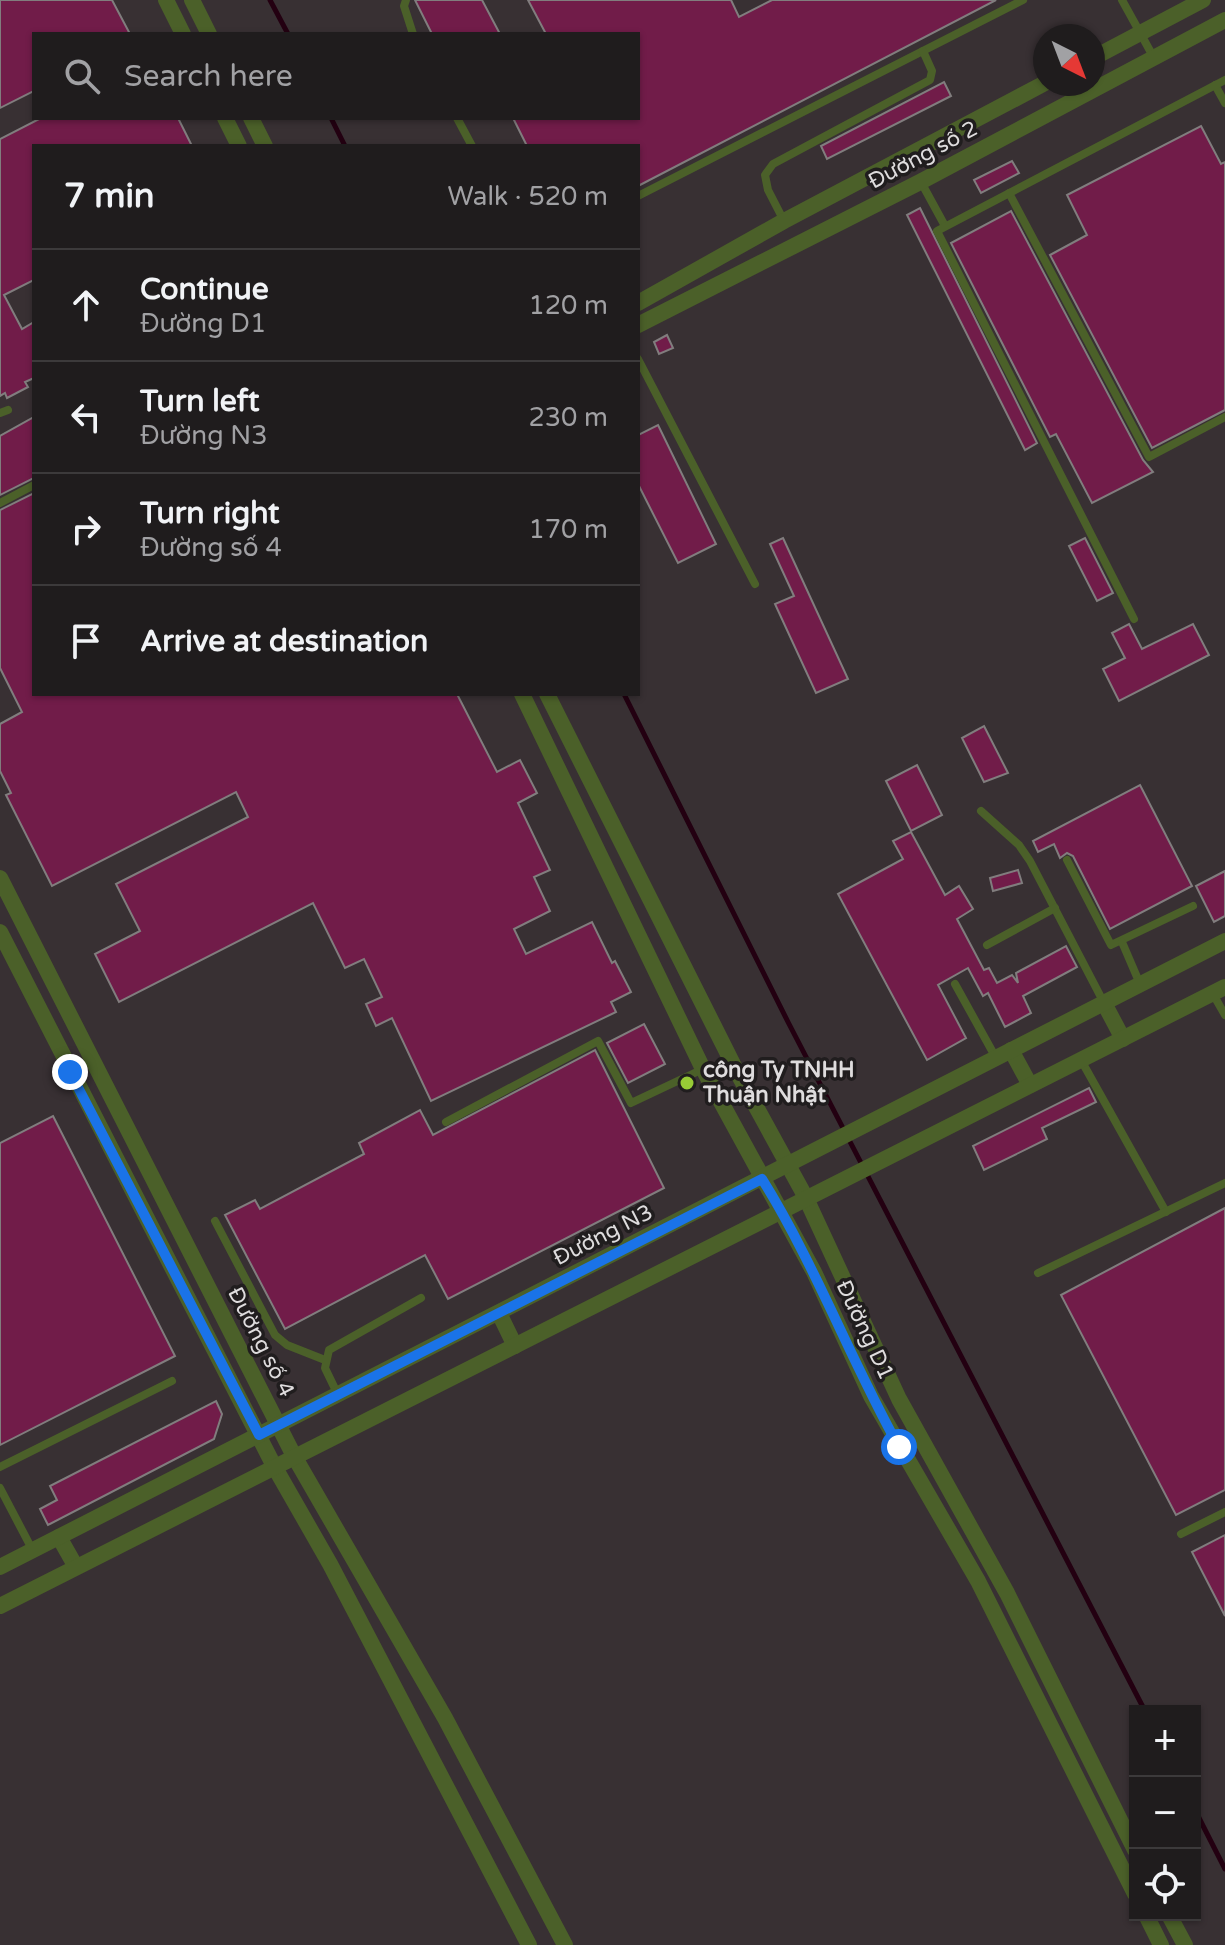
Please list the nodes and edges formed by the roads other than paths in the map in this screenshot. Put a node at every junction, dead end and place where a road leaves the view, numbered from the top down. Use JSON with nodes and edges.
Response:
{"nodes":[{"id":1,"x":166,"y":0,"type":"edge"},
{"id":2,"x":192,"y":0,"type":"edge"},
{"id":3,"x":406,"y":0,"type":"edge"},
{"id":4,"x":1023,"y":0,"type":"edge"},
{"id":5,"x":1122,"y":0,"type":"edge"},
{"id":6,"x":1203,"y":0,"type":"edge"},
{"id":7,"x":1225,"y":20,"type":"edge"},
{"id":8,"x":182,"y":32,"type":"edge"},
{"id":9,"x":208,"y":32,"type":"edge"},
{"id":10,"x":412,"y":32,"type":"edge"},
{"id":11,"x":1140,"y":33,"type":"junction"},
{"id":12,"x":923,"y":51,"type":"junction"},
{"id":13,"x":1105,"y":52,"type":"edge"},
{"id":14,"x":1154,"y":58,"type":"junction"},
{"id":15,"x":1225,"y":80,"type":"edge"},
{"id":16,"x":1215,"y":85,"type":"junction"},
{"id":17,"x":1033,"y":89,"type":"edge"},
{"id":18,"x":1225,"y":103,"type":"edge"},
{"id":19,"x":226,"y":120,"type":"edge"},
{"id":20,"x":252,"y":120,"type":"edge"},
{"id":21,"x":458,"y":120,"type":"edge"},
{"id":22,"x":238,"y":144,"type":"edge"},
{"id":23,"x":264,"y":144,"type":"edge"},
{"id":24,"x":471,"y":144,"type":"edge"},
{"id":25,"x":920,"y":182,"type":"junction"},
{"id":26,"x":1009,"y":193,"type":"junction"},
{"id":27,"x":640,"y":195,"type":"edge"},
{"id":28,"x":784,"y":221,"type":"junction"},
{"id":29,"x":945,"y":226,"type":"junction"},
{"id":30,"x":640,"y":302,"type":"edge"},
{"id":31,"x":640,"y":324,"type":"edge"},
{"id":32,"x":640,"y":363,"type":"edge"},
{"id":33,"x":1225,"y":417,"type":"edge"},
{"id":34,"x":32,"y":486,"type":"edge"},
{"id":35,"x":0,"y":503,"type":"edge"},
{"id":36,"x":755,"y":584,"type":"dead end"},
{"id":37,"x":1134,"y":619,"type":"dead end"},
{"id":38,"x":523,"y":696,"type":"edge"},
{"id":39,"x":548,"y":696,"type":"edge"},
{"id":40,"x":981,"y":811,"type":"dead end"},
{"id":41,"x":630,"y":858,"type":"junction"},
{"id":42,"x":1067,"y":860,"type":"dead end"},
{"id":43,"x":609,"y":868,"type":"junction"},
{"id":44,"x":0,"y":878,"type":"edge"},
{"id":45,"x":1193,"y":906,"type":"dead end"},
{"id":46,"x":1055,"y":908,"type":"junction"},
{"id":47,"x":28,"y":933,"type":"junction"},
{"id":48,"x":3,"y":938,"type":"edge"},
{"id":49,"x":1225,"y":941,"type":"edge"},
{"id":50,"x":1122,"y":942,"type":"junction"},
{"id":51,"x":987,"y":945,"type":"dead end"},
{"id":52,"x":955,"y":984,"type":"dead end"},
{"id":53,"x":1140,"y":984,"type":"junction"},
{"id":54,"x":1219,"y":990,"type":"edge"},
{"id":55,"x":1104,"y":1003,"type":"junction"},
{"id":56,"x":1225,"y":1015,"type":"edge"},
{"id":57,"x":1123,"y":1039,"type":"junction"},
{"id":58,"x":1003,"y":1054,"type":"junction"},
{"id":59,"x":1081,"y":1060,"type":"junction"},
{"id":60,"x":703,"y":1069,"type":"junction"},
{"id":61,"x":1030,"y":1085,"type":"junction"},
{"id":62,"x":446,"y":1122,"type":"dead end"},
{"id":63,"x":786,"y":1164,"type":"junction"},
{"id":64,"x":762,"y":1179,"type":"junction"},
{"id":65,"x":1225,"y":1183,"type":"edge"},
{"id":66,"x":805,"y":1196,"type":"junction"},
{"id":67,"x":781,"y":1209,"type":"junction"},
{"id":68,"x":1166,"y":1212,"type":"junction"},
{"id":69,"x":215,"y":1221,"type":"dead end"},
{"id":70,"x":1038,"y":1273,"type":"dead end"},
{"id":71,"x":421,"y":1298,"type":"dead end"},
{"id":72,"x":499,"y":1313,"type":"junction"},
{"id":73,"x":515,"y":1346,"type":"junction"},
{"id":74,"x":325,"y":1360,"type":"junction"},
{"id":75,"x":172,"y":1381,"type":"dead end"},
{"id":76,"x":338,"y":1395,"type":"junction"},
{"id":77,"x":279,"y":1425,"type":"junction"},
{"id":78,"x":259,"y":1435,"type":"junction"},
{"id":79,"x":294,"y":1456,"type":"junction"},
{"id":80,"x":274,"y":1466,"type":"junction"},
{"id":81,"x":0,"y":1467,"type":"edge"},
{"id":82,"x":0,"y":1488,"type":"edge"},
{"id":83,"x":1225,"y":1512,"type":"edge"},
{"id":84,"x":1181,"y":1534,"type":"dead end"},
{"id":85,"x":59,"y":1537,"type":"junction"},
{"id":86,"x":33,"y":1551,"type":"junction"},
{"id":87,"x":0,"y":1567,"type":"edge"},
{"id":88,"x":76,"y":1567,"type":"junction"},
{"id":89,"x":0,"y":1606,"type":"edge"},
{"id":90,"x":1129,"y":1837,"type":"edge"},
{"id":91,"x":1129,"y":1849,"type":"edge"},
{"id":92,"x":1115,"y":1855,"type":"junction"},
{"id":93,"x":1129,"y":1882,"type":"edge"},
{"id":94,"x":1149,"y":1921,"type":"edge"},
{"id":95,"x":1172,"y":1921,"type":"edge"},
{"id":96,"x":529,"y":1945,"type":"edge"},
{"id":97,"x":565,"y":1945,"type":"edge"},
{"id":98,"x":1161,"y":1945,"type":"edge"},
{"id":99,"x":1185,"y":1945,"type":"edge"}],
"edges":[{"from":1,"to":8,"type":"street"},
{"from":2,"to":9,"type":"street"},
{"from":3,"to":10,"type":"lane"},
{"from":4,"to":12,"type":"lane"},
{"from":5,"to":11,"type":"lane"},
{"from":6,"to":11,"type":"street"},
{"from":7,"to":14,"type":"street","name":"Đường số 2"},
{"from":11,"to":13,"type":"street"},
{"from":11,"to":14,"type":"lane"},
{"from":12,"to":27,"type":"lane"},
{"from":12,"to":28,"type":"lane"},
{"from":14,"to":25,"type":"street","name":"Đường số 2"},
{"from":15,"to":16,"type":"lane"},
{"from":16,"to":18,"type":"lane"},
{"from":16,"to":26,"type":"lane"},
{"from":17,"to":28,"type":"street","name":"Đường số 2"},
{"from":19,"to":22,"type":"street"},
{"from":20,"to":23,"type":"street"},
{"from":21,"to":24,"type":"lane"},
{"from":25,"to":29,"type":"lane"},
{"from":25,"to":31,"type":"street","name":"Đường số 2"},
{"from":26,"to":29,"type":"lane"},
{"from":26,"to":33,"type":"lane"},
{"from":28,"to":30,"type":"street","name":"Đường số 2"},
{"from":29,"to":37,"type":"lane"},
{"from":32,"to":36,"type":"lane"},
{"from":34,"to":35,"type":"lane"},
{"from":38,"to":43,"type":"street","name":"Đường D1"},
{"from":39,"to":41,"type":"street","name":"Đường D1"},
{"from":40,"to":46,"type":"lane"},
{"from":41,"to":43,"type":"street"},
{"from":41,"to":63,"type":"street","name":"Đường D1"},
{"from":42,"to":50,"type":"lane"},
{"from":43,"to":60,"type":"street","name":"Đường D1"},
{"from":44,"to":47,"type":"street","name":"Đường số 4"},
{"from":45,"to":50,"type":"lane"},
{"from":46,"to":51,"type":"lane"},
{"from":46,"to":55,"type":"lane"},
{"from":47,"to":48,"type":"street"},
{"from":47,"to":77,"type":"street","name":"Đường số 4"},
{"from":48,"to":78,"type":"street","name":"Đường số 4"},
{"from":49,"to":53,"type":"street","name":"Đường N3"},
{"from":50,"to":53,"type":"lane"},
{"from":52,"to":58,"type":"lane"},
{"from":53,"to":55,"type":"street","name":"Đường N3"},
{"from":54,"to":56,"type":"lane"},
{"from":54,"to":57,"type":"street"},
{"from":55,"to":57,"type":"street"},
{"from":55,"to":58,"type":"street","name":"Đường N3"},
{"from":57,"to":59,"type":"street"},
{"from":58,"to":61,"type":"street"},
{"from":58,"to":63,"type":"street","name":"Đường N3"},
{"from":59,"to":61,"type":"street"},
{"from":59,"to":68,"type":"lane"},
{"from":60,"to":62,"type":"lane"},
{"from":60,"to":64,"type":"street","name":"Đường D1"},
{"from":61,"to":66,"type":"street"},
{"from":63,"to":64,"type":"street","name":"Đường N3"},
{"from":63,"to":66,"type":"street","name":"Đường D1"},
{"from":64,"to":67,"type":"street","name":"Đường D1"},
{"from":64,"to":72,"type":"street","name":"Đường N3"},
{"from":65,"to":68,"type":"lane"},
{"from":66,"to":67,"type":"street"},
{"from":66,"to":90,"type":"street","name":"Đường D1"},
{"from":67,"to":73,"type":"street"},
{"from":67,"to":92,"type":"street","name":"Đường D1"},
{"from":68,"to":70,"type":"lane"},
{"from":69,"to":74,"type":"lane"},
{"from":71,"to":74,"type":"lane"},
{"from":72,"to":73,"type":"street"},
{"from":72,"to":76,"type":"street","name":"Đường N3"},
{"from":73,"to":79,"type":"street"},
{"from":74,"to":76,"type":"lane"},
{"from":75,"to":81,"type":"lane"},
{"from":76,"to":77,"type":"street","name":"Đường N3"},
{"from":77,"to":78,"type":"street","name":"Đường N3"},
{"from":77,"to":79,"type":"street","name":"Đường số 4"},
{"from":78,"to":80,"type":"street","name":"Đường số 4"},
{"from":78,"to":85,"type":"street","name":"Đường N3"},
{"from":79,"to":80,"type":"street"},
{"from":79,"to":97,"type":"street","name":"Đường số 4"},
{"from":80,"to":88,"type":"street"},
{"from":80,"to":96,"type":"street","name":"Đường số 4"},
{"from":82,"to":86,"type":"lane"},
{"from":83,"to":84,"type":"lane"},
{"from":85,"to":86,"type":"street","name":"Đường N3"},
{"from":85,"to":88,"type":"street"},
{"from":86,"to":87,"type":"street","name":"Đường N3"},
{"from":88,"to":89,"type":"street"},
{"from":91,"to":92,"type":"street"},
{"from":92,"to":93,"type":"street","name":"Đường D1"},
{"from":94,"to":98,"type":"street"},
{"from":95,"to":99,"type":"street"}]}
